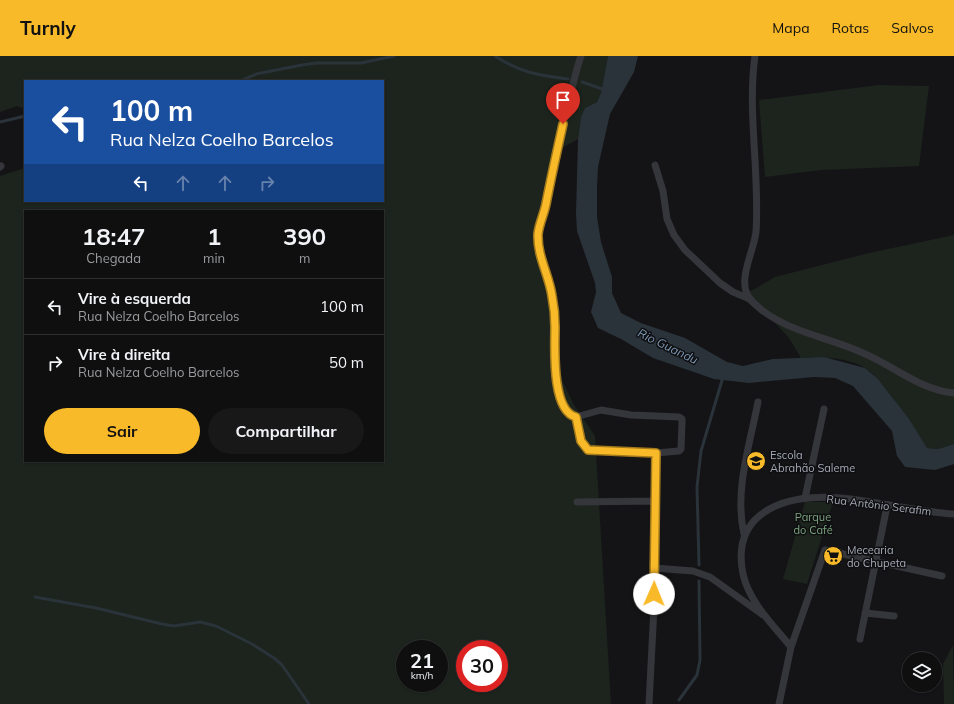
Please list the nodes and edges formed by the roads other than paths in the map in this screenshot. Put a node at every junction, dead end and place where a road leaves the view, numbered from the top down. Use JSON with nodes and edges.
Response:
{"nodes":[{"id":1,"x":581,"y":56,"type":"edge"},
{"id":2,"x":754,"y":56,"type":"edge"},
{"id":3,"x":655,"y":165,"type":"dead end"},
{"id":4,"x":750,"y":299,"type":"junction"},
{"id":5,"x":954,"y":393,"type":"edge"},
{"id":6,"x":758,"y":402,"type":"dead end"},
{"id":7,"x":824,"y":409,"type":"dead end"},
{"id":8,"x":576,"y":417,"type":"junction"},
{"id":9,"x":656,"y":453,"type":"junction"},
{"id":10,"x":805,"y":498,"type":"junction"},
{"id":11,"x":655,"y":501,"type":"junction"},
{"id":12,"x":577,"y":502,"type":"dead end"},
{"id":13,"x":887,"y":506,"type":"junction"},
{"id":14,"x":954,"y":514,"type":"edge"},
{"id":15,"x":744,"y":534,"type":"junction"},
{"id":16,"x":876,"y":561,"type":"junction"},
{"id":17,"x":654,"y":568,"type":"junction"},
{"id":18,"x":942,"y":576,"type":"dead end"},
{"id":19,"x":865,"y":613,"type":"junction"},
{"id":20,"x":894,"y":616,"type":"dead end"},
{"id":21,"x":768,"y":618,"type":"junction"},
{"id":22,"x":860,"y":639,"type":"dead end"},
{"id":23,"x":791,"y":647,"type":"junction"},
{"id":24,"x":649,"y":704,"type":"edge"},
{"id":25,"x":779,"y":704,"type":"edge"}],
"edges":[{"from":1,"to":8,"type":"street"},
{"from":2,"to":4,"type":"street"},
{"from":3,"to":4,"type":"street"},
{"from":4,"to":5,"type":"street"},
{"from":6,"to":15,"type":"street"},
{"from":7,"to":10,"type":"street"},
{"from":8,"to":9,"type":"street"},
{"from":8,"to":9,"type":"street"},
{"from":9,"to":11,"type":"street"},
{"from":10,"to":13,"type":"street","name":"Rua Antônio Serafim"},
{"from":10,"to":15,"type":"street","name":"Rua Antônio Serafim"},
{"from":11,"to":12,"type":"street"},
{"from":11,"to":17,"type":"street"},
{"from":13,"to":14,"type":"street","name":"Rua Antônio Serafim"},
{"from":13,"to":16,"type":"street"},
{"from":15,"to":21,"type":"street"},
{"from":16,"to":18,"type":"street"},
{"from":16,"to":19,"type":"street"},
{"from":16,"to":23,"type":"street"},
{"from":17,"to":21,"type":"street"},
{"from":17,"to":24,"type":"street"},
{"from":19,"to":20,"type":"street"},
{"from":19,"to":22,"type":"street"},
{"from":21,"to":23,"type":"street"},
{"from":23,"to":25,"type":"street"}]}
